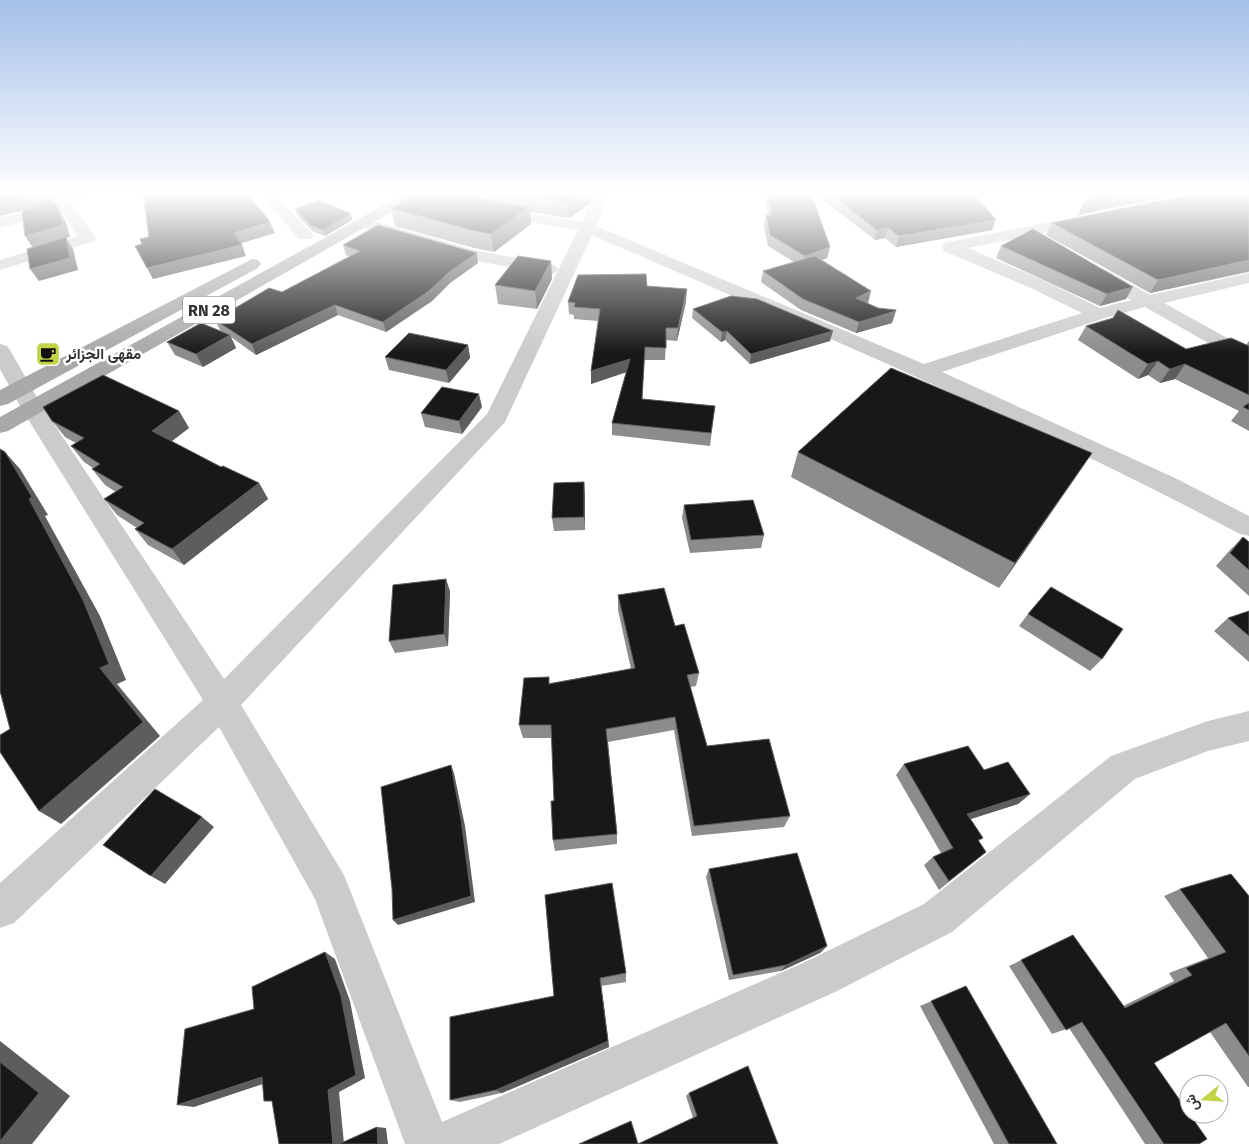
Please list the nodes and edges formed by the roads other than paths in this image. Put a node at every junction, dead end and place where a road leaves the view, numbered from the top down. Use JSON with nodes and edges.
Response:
{"nodes":[{"id":1,"x":61,"y":246,"type":"edge"},
{"id":2,"x":321,"y":246,"type":"edge"},
{"id":3,"x":445,"y":246,"type":"edge"},
{"id":4,"x":577,"y":246,"type":"edge"},
{"id":5,"x":631,"y":246,"type":"edge"},
{"id":6,"x":958,"y":246,"type":"edge"},
{"id":7,"x":270,"y":255,"type":"dead end"},
{"id":8,"x":0,"y":265,"type":"edge"},
{"id":9,"x":1087,"y":266,"type":"edge"},
{"id":10,"x":565,"y":272,"type":"junction"},
{"id":11,"x":1249,"y":278,"type":"edge"},
{"id":12,"x":1147,"y":300,"type":"junction"},
{"id":13,"x":1098,"y":314,"type":"junction"},
{"id":14,"x":0,"y":350,"type":"edge"},
{"id":15,"x":1249,"y":358,"type":"edge"},
{"id":16,"x":923,"y":371,"type":"junction"},
{"id":17,"x":26,"y":398,"type":"junction"},
{"id":18,"x":0,"y":399,"type":"edge"},
{"id":19,"x":0,"y":426,"type":"edge"},
{"id":20,"x":1249,"y":527,"type":"edge"},
{"id":21,"x":222,"y":703,"type":"junction"},
{"id":22,"x":1249,"y":726,"type":"edge"},
{"id":23,"x":0,"y":909,"type":"edge"},
{"id":24,"x":428,"y":1144,"type":"edge"},
{"id":25,"x":446,"y":1144,"type":"edge"}],
"edges":[{"from":1,"to":8,"type":"street"},
{"from":2,"to":17,"type":"main road","number":"RN 28"},
{"from":3,"to":10,"type":"street"},
{"from":4,"to":10,"type":"street"},
{"from":5,"to":16,"type":"street"},
{"from":6,"to":13,"type":"street"},
{"from":7,"to":17,"type":"main road","number":"RN 28"},
{"from":9,"to":12,"type":"street"},
{"from":10,"to":21,"type":"street"},
{"from":11,"to":12,"type":"street"},
{"from":12,"to":13,"type":"street"},
{"from":12,"to":15,"type":"street"},
{"from":13,"to":16,"type":"street"},
{"from":14,"to":17,"type":"street"},
{"from":16,"to":20,"type":"street"},
{"from":17,"to":18,"type":"main road","number":"RN 28"},
{"from":17,"to":19,"type":"main road","number":"RN 28"},
{"from":17,"to":21,"type":"street"},
{"from":21,"to":23,"type":"street"},
{"from":21,"to":24,"type":"street"},
{"from":22,"to":25,"type":"street"}]}
